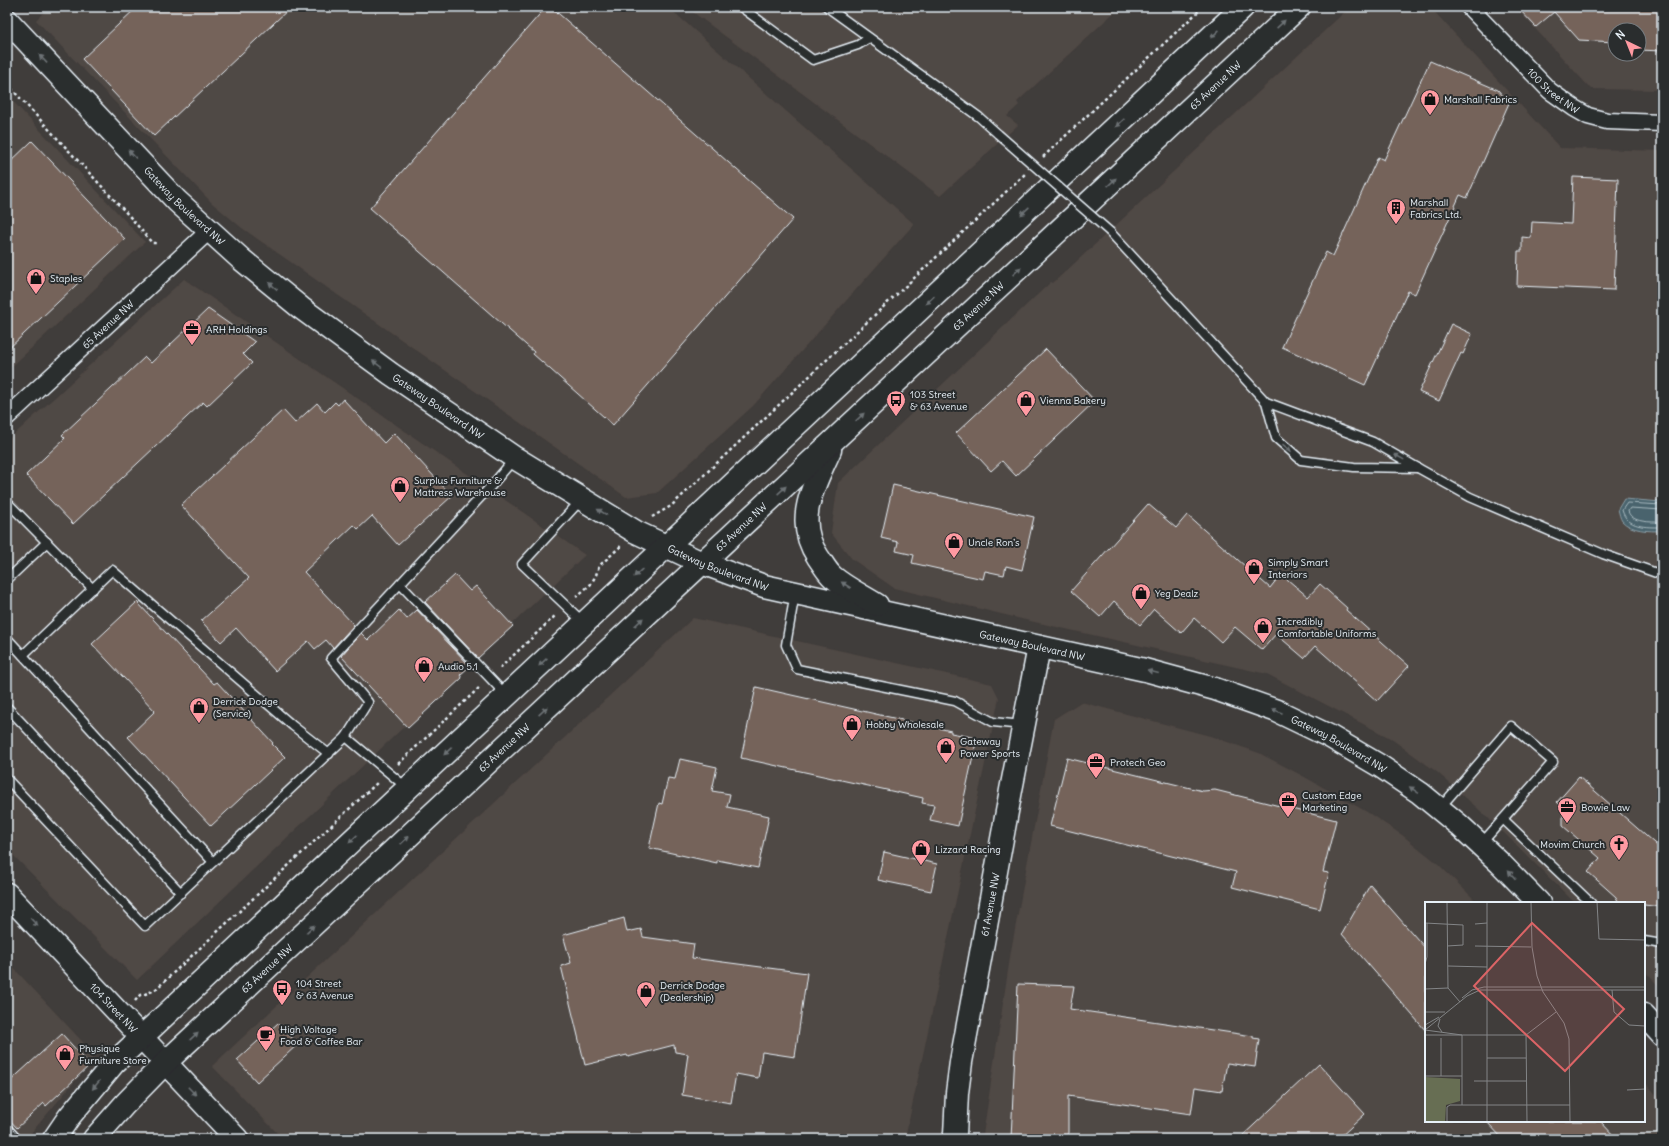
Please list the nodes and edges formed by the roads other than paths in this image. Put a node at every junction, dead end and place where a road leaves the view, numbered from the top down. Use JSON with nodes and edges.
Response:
{"nodes":[{"id":1,"x":741,"y":7,"type":"edge"},
{"id":2,"x":827,"y":7,"type":"edge"},
{"id":3,"x":1243,"y":7,"type":"edge"},
{"id":4,"x":1300,"y":7,"type":"edge"},
{"id":5,"x":1469,"y":7,"type":"edge"},
{"id":6,"x":7,"y":20,"type":"edge"},
{"id":7,"x":870,"y":38,"type":"junction"},
{"id":8,"x":1662,"y":123,"type":"edge"},
{"id":9,"x":209,"y":231,"type":"junction"},
{"id":10,"x":1266,"y":402,"type":"junction"},
{"id":11,"x":7,"y":417,"type":"edge"},
{"id":12,"x":836,"y":440,"type":"junction"},
{"id":13,"x":515,"y":458,"type":"junction"},
{"id":14,"x":1418,"y":468,"type":"junction"},
{"id":15,"x":581,"y":499,"type":"junction"},
{"id":16,"x":7,"y":502,"type":"edge"},
{"id":17,"x":48,"y":542,"type":"junction"},
{"id":18,"x":667,"y":547,"type":"junction"},
{"id":19,"x":702,"y":563,"type":"junction"},
{"id":20,"x":1662,"y":575,"type":"edge"},
{"id":21,"x":7,"y":580,"type":"edge"},
{"id":22,"x":400,"y":584,"type":"junction"},
{"id":23,"x":93,"y":589,"type":"junction"},
{"id":24,"x":795,"y":592,"type":"junction"},
{"id":25,"x":890,"y":614,"type":"junction"},
{"id":26,"x":585,"y":623,"type":"junction"},
{"id":27,"x":7,"y":638,"type":"edge"},
{"id":28,"x":1040,"y":647,"type":"junction"},
{"id":29,"x":23,"y":655,"type":"junction"},
{"id":30,"x":507,"y":696,"type":"junction"},
{"id":31,"x":7,"y":707,"type":"edge"},
{"id":32,"x":1024,"y":725,"type":"junction"},
{"id":33,"x":346,"y":737,"type":"junction"},
{"id":34,"x":329,"y":754,"type":"junction"},
{"id":35,"x":7,"y":779,"type":"edge"},
{"id":36,"x":408,"y":788,"type":"junction"},
{"id":37,"x":1439,"y":809,"type":"junction"},
{"id":38,"x":1503,"y":819,"type":"junction"},
{"id":39,"x":1481,"y":845,"type":"junction"},
{"id":40,"x":213,"y":862,"type":"junction"},
{"id":41,"x":181,"y":893,"type":"junction"},
{"id":42,"x":7,"y":894,"type":"edge"},
{"id":43,"x":1538,"y":902,"type":"edge"},
{"id":44,"x":1590,"y":902,"type":"edge"},
{"id":45,"x":1645,"y":941,"type":"edge"},
{"id":46,"x":1662,"y":944,"type":"edge"},
{"id":47,"x":1645,"y":1016,"type":"edge"},
{"id":48,"x":1662,"y":1035,"type":"edge"},
{"id":49,"x":142,"y":1036,"type":"junction"},
{"id":50,"x":165,"y":1063,"type":"junction"},
{"id":51,"x":7,"y":1128,"type":"edge"},
{"id":52,"x":955,"y":1138,"type":"edge"},
{"id":53,"x":17,"y":1139,"type":"edge"},
{"id":54,"x":54,"y":1139,"type":"edge"},
{"id":55,"x":94,"y":1139,"type":"edge"},
{"id":56,"x":237,"y":1139,"type":"edge"}],
"edges":[{"from":1,"to":7,"type":"lane"},
{"from":2,"to":7,"type":"lane"},
{"from":3,"to":18,"type":"main road","one_way":true},
{"from":12,"to":4,"type":"main road","name":"63 Avenue NW","one_way":true},
{"from":5,"to":8,"type":"street","name":"100 Street NW"},
{"from":9,"to":6,"type":"main road","name":"Gateway Boulevard NW","one_way":true},
{"from":7,"to":10,"type":"lane","bridge":true},
{"from":9,"to":11,"type":"street","name":"65 Avenue NW"},
{"from":13,"to":9,"type":"main road","name":"Gateway Boulevard NW","one_way":true},
{"from":14,"to":10,"type":"lane","one_way":true},
{"from":10,"to":14,"type":"lane","one_way":true},
{"from":19,"to":12,"type":"main road","name":"63 Avenue NW","one_way":true},
{"from":25,"to":12,"type":"main road","one_way":true},
{"from":13,"to":15,"type":"main road","name":"Gateway Boulevard NW"},
{"from":13,"to":22,"type":"lane"},
{"from":14,"to":20,"type":"lane"},
{"from":18,"to":15,"type":"main road","name":"Gateway Boulevard NW","one_way":true},
{"from":15,"to":26,"type":"lane"},
{"from":16,"to":17,"type":"lane"},
{"from":17,"to":21,"type":"lane"},
{"from":17,"to":23,"type":"lane"},
{"from":18,"to":19,"type":"main road","name":"Gateway Boulevard NW"},
{"from":18,"to":26,"type":"main road","one_way":true},
{"from":19,"to":24,"type":"main road","name":"Gateway Boulevard NW"},
{"from":50,"to":19,"type":"main road","name":"63 Avenue NW","one_way":true},
{"from":22,"to":30,"type":"lane"},
{"from":22,"to":33,"type":"lane"},
{"from":23,"to":29,"type":"lane"},
{"from":23,"to":34,"type":"lane"},
{"from":24,"to":25,"type":"main road","name":"Gateway Boulevard NW"},
{"from":24,"to":32,"type":"lane"},
{"from":25,"to":28,"type":"main road","name":"Gateway Boulevard NW"},
{"from":26,"to":30,"type":"main road","one_way":true},
{"from":27,"to":29,"type":"lane"},
{"from":28,"to":32,"type":"main road","name":"61 Avenue NW"},
{"from":37,"to":28,"type":"main road","name":"Gateway Boulevard NW","one_way":true},
{"from":29,"to":40,"type":"lane"},
{"from":30,"to":36,"type":"main road","one_way":true},
{"from":31,"to":41,"type":"lane"},
{"from":32,"to":52,"type":"main road","name":"61 Avenue NW"},
{"from":33,"to":34,"type":"lane"},
{"from":33,"to":36,"type":"lane"},
{"from":34,"to":40,"type":"lane"},
{"from":35,"to":41,"type":"lane"},
{"from":36,"to":49,"type":"main road","one_way":true},
{"from":37,"to":38,"type":"lane"},
{"from":37,"to":39,"type":"main road","name":"Gateway Boulevard NW"},
{"from":38,"to":39,"type":"lane"},
{"from":38,"to":44,"type":"lane"},
{"from":43,"to":39,"type":"main road","name":"Gateway Boulevard NW","one_way":true},
{"from":40,"to":41,"type":"lane"},
{"from":42,"to":49,"type":"main road","name":"104 Street NW","one_way":true},
{"from":45,"to":46,"type":"lane"},
{"from":47,"to":48,"type":"main road"},
{"from":49,"to":50,"type":"main road","name":"104 Street NW"},
{"from":49,"to":54,"type":"main road","one_way":true},
{"from":50,"to":55,"type":"main road","name":"63 Avenue NW"},
{"from":50,"to":56,"type":"main road","name":"104 Street NW","one_way":true},
{"from":51,"to":53,"type":"lane"}]}
